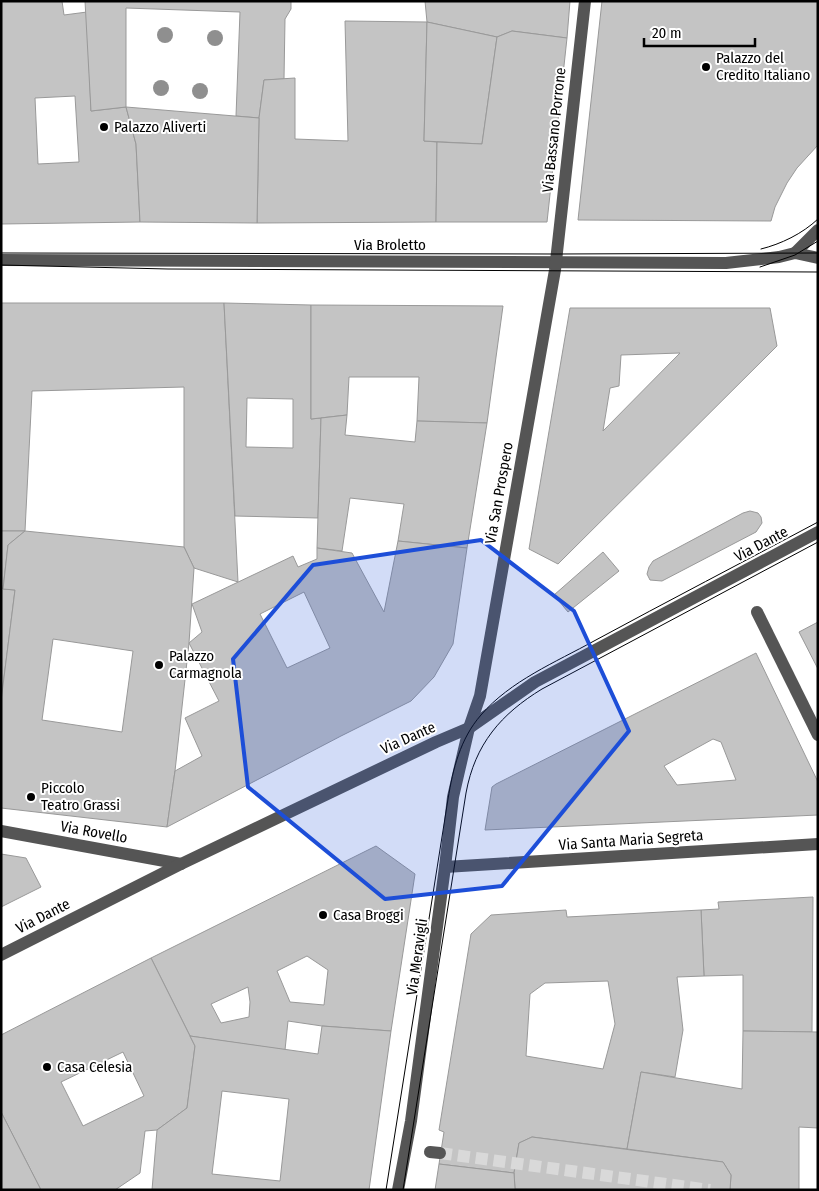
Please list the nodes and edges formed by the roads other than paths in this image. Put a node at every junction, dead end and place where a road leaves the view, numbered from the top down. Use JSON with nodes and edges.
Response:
{"nodes":[{"id":1,"x":585,"y":1,"type":"edge"},
{"id":2,"x":818,"y":230,"type":"edge"},
{"id":3,"x":794,"y":254,"type":"junction"},
{"id":4,"x":818,"y":258,"type":"edge"},
{"id":5,"x":1,"y":260,"type":"edge"},
{"id":6,"x":556,"y":262,"type":"junction"},
{"id":7,"x":818,"y":532,"type":"edge"},
{"id":8,"x":757,"y":612,"type":"dead end"},
{"id":9,"x":469,"y":728,"type":"junction"},
{"id":10,"x":818,"y":735,"type":"edge"},
{"id":11,"x":1,"y":831,"type":"edge"},
{"id":12,"x":818,"y":844,"type":"edge"},
{"id":13,"x":181,"y":864,"type":"junction"},
{"id":14,"x":445,"y":867,"type":"junction"},
{"id":15,"x":1,"y":955,"type":"edge"},
{"id":16,"x":398,"y":1190,"type":"edge"}],
"edges":[{"from":1,"to":6,"type":"street","name":"Via Bassano Porrone"},
{"from":2,"to":3,"type":"street"},
{"from":3,"to":4,"type":"street"},
{"from":3,"to":6,"type":"street","name":"Via Broletto"},
{"from":5,"to":6,"type":"street","name":"Via Broletto"},
{"from":6,"to":9,"type":"street","name":"Via San Prospero"},
{"from":7,"to":9,"type":"street","name":"Via Dante"},
{"from":8,"to":10,"type":"street"},
{"from":9,"to":13,"type":"street","name":"Via Dante"},
{"from":9,"to":14,"type":"street","name":"Via Meravigli"},
{"from":11,"to":13,"type":"street","name":"Via Rovello"},
{"from":12,"to":14,"type":"street","name":"Via Santa Maria Segreta"},
{"from":13,"to":15,"type":"street","name":"Via Dante"},
{"from":14,"to":16,"type":"street","name":"Via Meravigli"}]}
